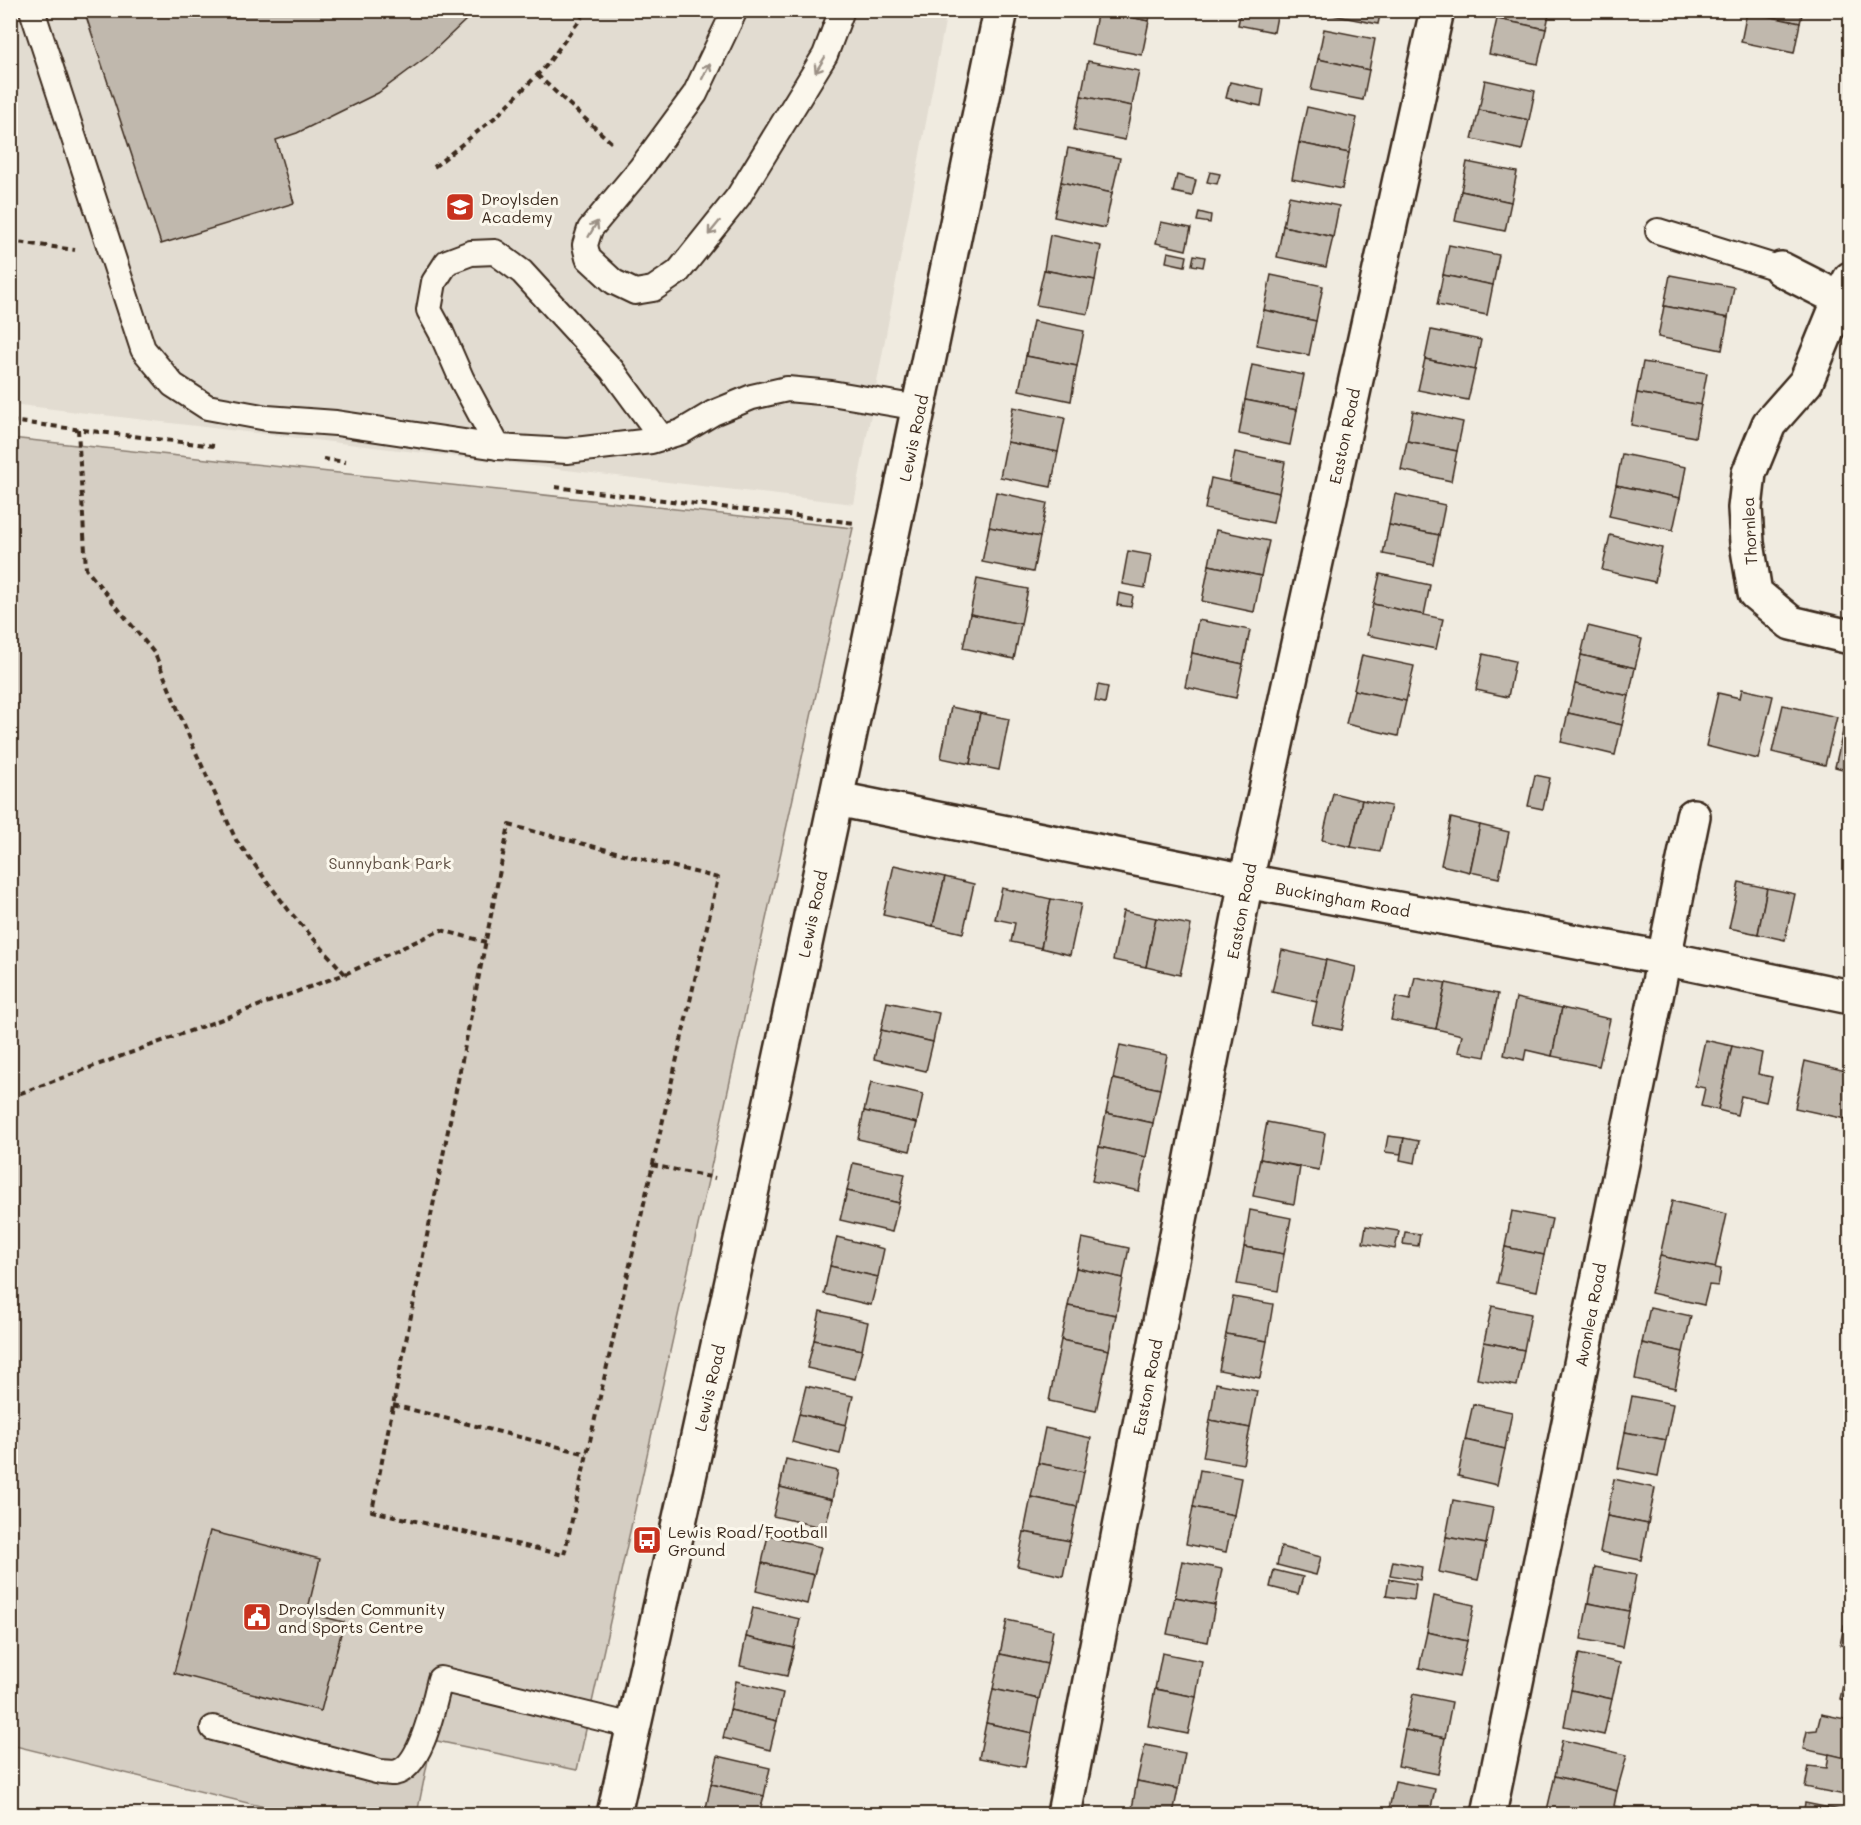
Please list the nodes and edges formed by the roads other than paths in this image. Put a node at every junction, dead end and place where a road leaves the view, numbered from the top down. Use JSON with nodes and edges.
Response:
{"nodes":[{"id":1,"x":32,"y":10,"type":"edge"},
{"id":2,"x":735,"y":10,"type":"edge"},
{"id":3,"x":842,"y":10,"type":"edge"},
{"id":4,"x":1001,"y":10,"type":"edge"},
{"id":5,"x":1437,"y":10,"type":"edge"},
{"id":6,"x":1658,"y":231,"type":"dead end"},
{"id":7,"x":1781,"y":269,"type":"joint"},
{"id":8,"x":1845,"y":289,"type":"edge"},
{"id":9,"x":919,"y":408,"type":"junction"},
{"id":10,"x":662,"y":438,"type":"junction"},
{"id":11,"x":498,"y":447,"type":"junction"},
{"id":12,"x":1851,"y":638,"type":"edge"},
{"id":13,"x":837,"y":798,"type":"junction"},
{"id":14,"x":1693,"y":816,"type":"dead end"},
{"id":15,"x":1246,"y":881,"type":"junction"},
{"id":16,"x":1663,"y":957,"type":"junction"},
{"id":17,"x":1851,"y":997,"type":"edge"},
{"id":18,"x":633,"y":1726,"type":"junction"},
{"id":19,"x":213,"y":1728,"type":"dead end"},
{"id":20,"x":614,"y":1815,"type":"edge"},
{"id":21,"x":1064,"y":1815,"type":"edge"},
{"id":22,"x":1489,"y":1815,"type":"edge"}],
"edges":[{"from":1,"to":11,"type":"lane"},
{"from":3,"to":2,"type":"lane","one_way":true},
{"from":4,"to":9,"type":"street","name":"Lewis Road"},
{"from":5,"to":15,"type":"street","name":"Easton Road"},
{"from":6,"to":7,"type":"lane"},
{"from":7,"to":8,"type":"street"},
{"from":8,"to":12,"type":"street","name":"Thornlea"},
{"from":9,"to":10,"type":"lane"},
{"from":9,"to":13,"type":"street","name":"Lewis Road"},
{"from":10,"to":11,"type":"lane"},
{"from":10,"to":11,"type":"lane"},
{"from":13,"to":15,"type":"street","name":"Buckingham Road"},
{"from":13,"to":18,"type":"street","name":"Lewis Road"},
{"from":14,"to":16,"type":"street","name":"Avonlea Road"},
{"from":15,"to":16,"type":"street","name":"Buckingham Road"},
{"from":15,"to":21,"type":"street","name":"Easton Road"},
{"from":16,"to":17,"type":"street","name":"Buckingham Road"},
{"from":16,"to":22,"type":"street","name":"Avonlea Road"},
{"from":18,"to":19,"type":"lane"},
{"from":18,"to":20,"type":"street","name":"Lewis Road"}]}
